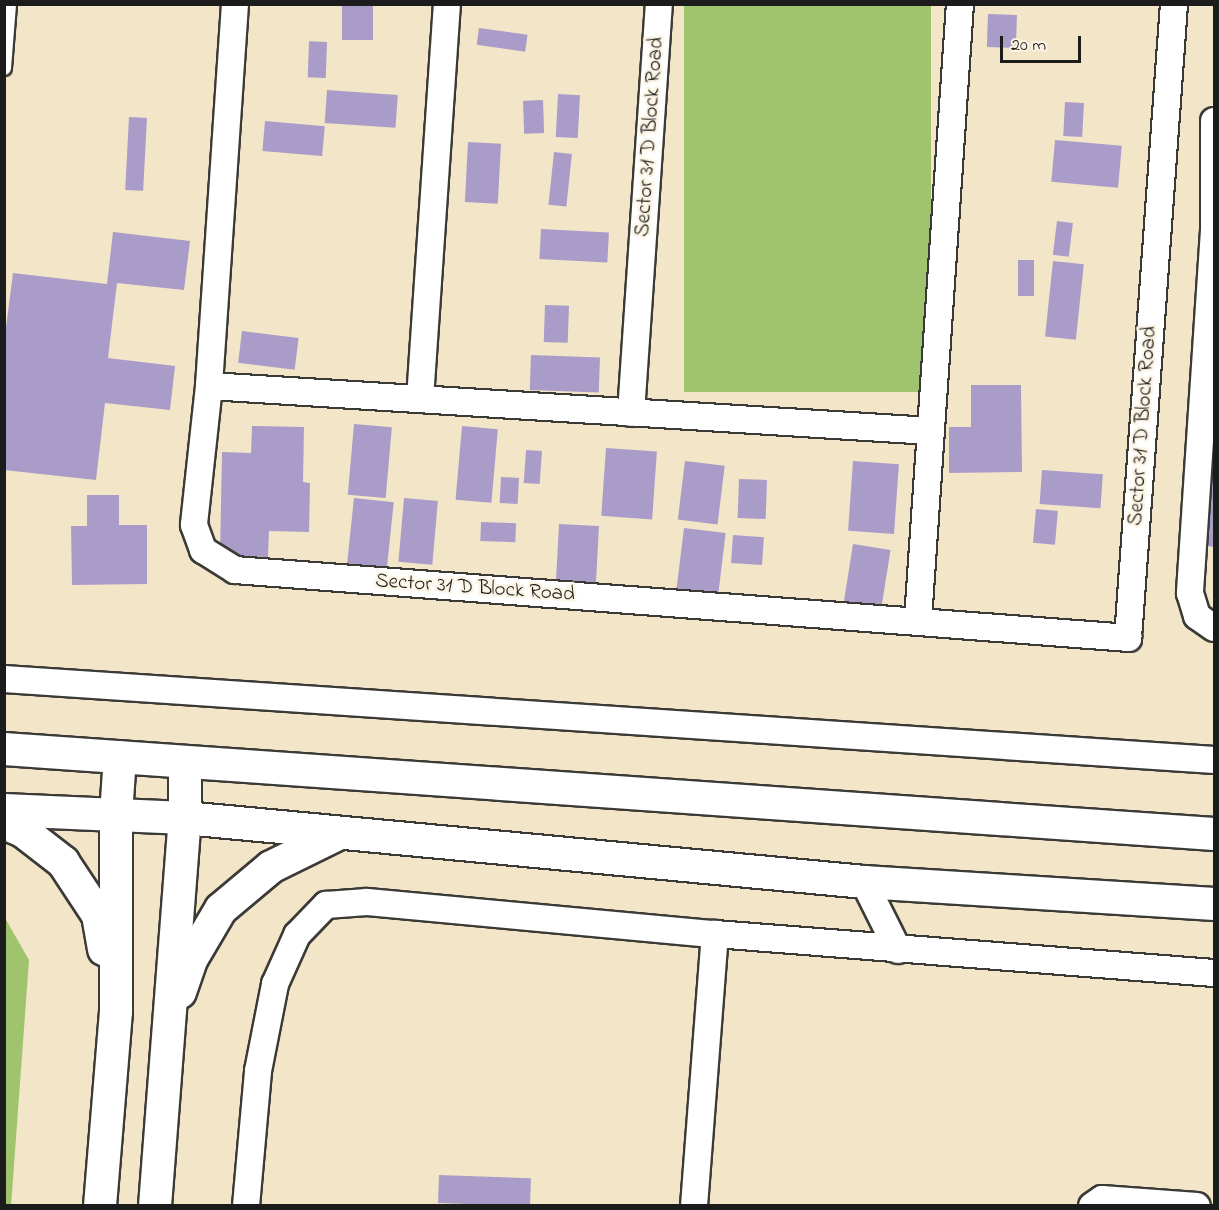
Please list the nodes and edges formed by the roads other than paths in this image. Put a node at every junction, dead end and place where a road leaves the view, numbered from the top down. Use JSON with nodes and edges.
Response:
{"nodes":[{"id":1,"x":9,"y":4,"type":"edge"},
{"id":2,"x":235,"y":4,"type":"edge"},
{"id":3,"x":447,"y":4,"type":"edge"},
{"id":4,"x":659,"y":4,"type":"edge"},
{"id":5,"x":960,"y":4,"type":"edge"},
{"id":6,"x":1174,"y":4,"type":"edge"},
{"id":7,"x":6,"y":25,"type":"edge"},
{"id":8,"x":4,"y":68,"type":"edge"},
{"id":9,"x":1214,"y":121,"type":"edge"},
{"id":10,"x":1214,"y":230,"type":"edge"},
{"id":11,"x":209,"y":386,"type":"junction"},
{"id":12,"x":420,"y":399,"type":"junction"},
{"id":13,"x":631,"y":413,"type":"junction"},
{"id":14,"x":931,"y":431,"type":"junction"},
{"id":15,"x":918,"y":621,"type":"junction"},
{"id":16,"x":1215,"y":628,"type":"edge"},
{"id":17,"x":4,"y":679,"type":"edge"},
{"id":18,"x":4,"y":748,"type":"edge"},
{"id":19,"x":120,"y":757,"type":"junction"},
{"id":20,"x":1215,"y":760,"type":"edge"},
{"id":21,"x":184,"y":762,"type":"junction"},
{"id":22,"x":4,"y":810,"type":"edge"},
{"id":23,"x":116,"y":815,"type":"junction"},
{"id":24,"x":185,"y":818,"type":"junction"},
{"id":25,"x":4,"y":823,"type":"edge"},
{"id":26,"x":340,"y":832,"type":"junction"},
{"id":27,"x":1215,"y":834,"type":"edge"},
{"id":28,"x":864,"y":882,"type":"junction"},
{"id":29,"x":1215,"y":903,"type":"edge"},
{"id":30,"x":715,"y":934,"type":"junction"},
{"id":31,"x":898,"y":950,"type":"junction"},
{"id":32,"x":1215,"y":973,"type":"edge"},
{"id":33,"x":116,"y":1012,"type":"junction"},
{"id":34,"x":166,"y":1033,"type":"junction"},
{"id":35,"x":100,"y":1206,"type":"edge"},
{"id":36,"x":155,"y":1206,"type":"edge"},
{"id":37,"x":246,"y":1206,"type":"edge"},
{"id":38,"x":694,"y":1206,"type":"edge"},
{"id":39,"x":1092,"y":1206,"type":"edge"},
{"id":40,"x":1197,"y":1206,"type":"edge"}],
"edges":[{"from":1,"to":7,"type":"lane"},
{"from":2,"to":11,"type":"street","name":"Sector 31 D Block Road"},
{"from":3,"to":12,"type":"street"},
{"from":4,"to":13,"type":"street","name":"Sector 31 D Block Road"},
{"from":5,"to":14,"type":"street"},
{"from":6,"to":15,"type":"street","name":"Sector 31 D Block Road"},
{"from":7,"to":8,"type":"lane"},
{"from":9,"to":10,"type":"street"},
{"from":10,"to":16,"type":"street"},
{"from":11,"to":12,"type":"street"},
{"from":11,"to":15,"type":"street","name":"Sector 31 D Block Road"},
{"from":12,"to":13,"type":"street"},
{"from":13,"to":14,"type":"street"},
{"from":14,"to":15,"type":"street"},
{"from":17,"to":20,"type":"street"},
{"from":18,"to":19,"type":"street"},
{"from":19,"to":21,"type":"street"},
{"from":19,"to":23,"type":"street"},
{"from":21,"to":24,"type":"street"},
{"from":21,"to":27,"type":"street"},
{"from":22,"to":23,"type":"street"},
{"from":23,"to":24,"type":"street"},
{"from":23,"to":33,"type":"street"},
{"from":24,"to":26,"type":"street"},
{"from":24,"to":34,"type":"street"},
{"from":25,"to":33,"type":"street"},
{"from":26,"to":28,"type":"street"},
{"from":26,"to":34,"type":"street"},
{"from":28,"to":29,"type":"street"},
{"from":28,"to":31,"type":"street"},
{"from":30,"to":31,"type":"street"},
{"from":30,"to":37,"type":"street"},
{"from":30,"to":38,"type":"street"},
{"from":31,"to":32,"type":"street"},
{"from":33,"to":35,"type":"street"},
{"from":34,"to":36,"type":"street"},
{"from":39,"to":40,"type":"street"}]}
